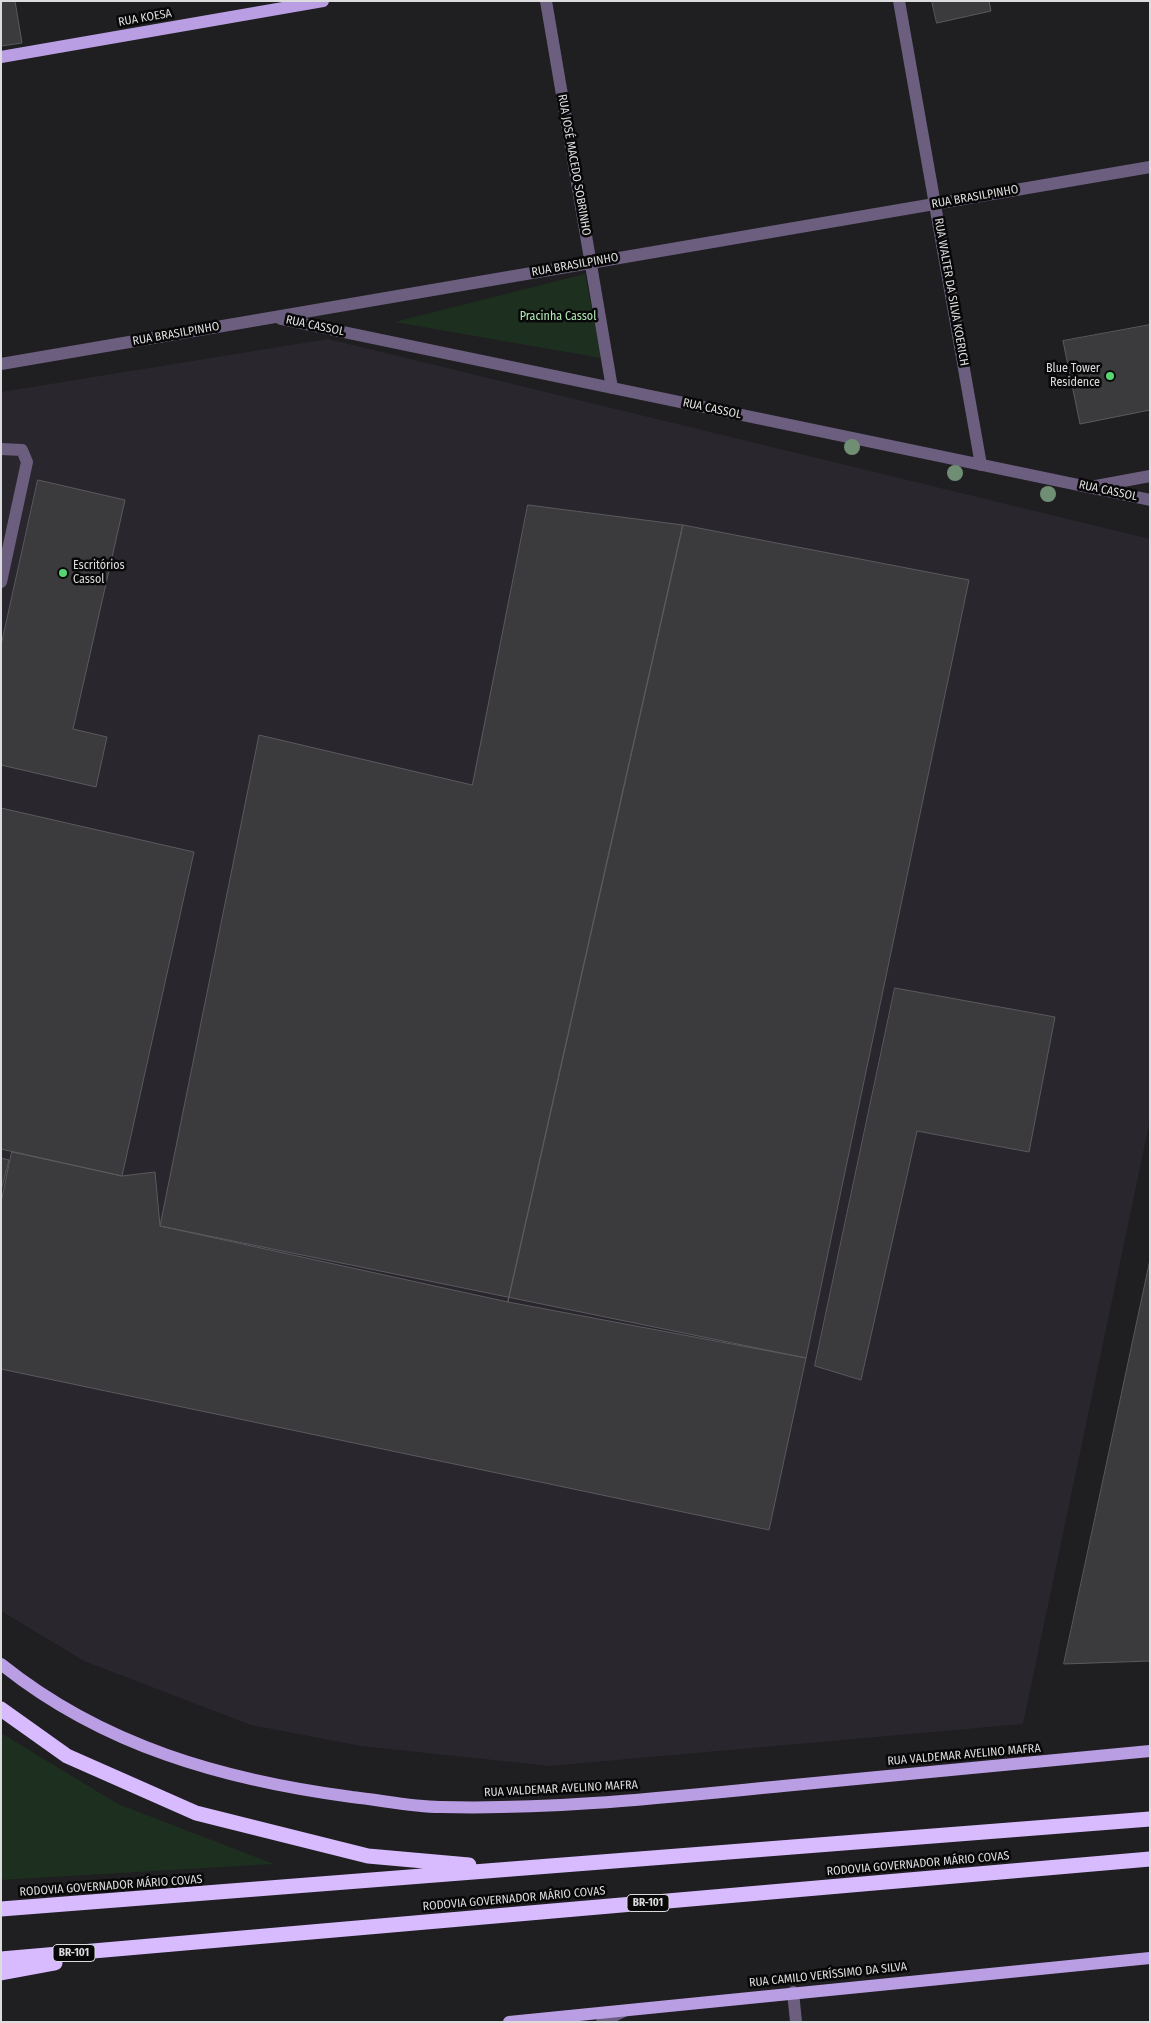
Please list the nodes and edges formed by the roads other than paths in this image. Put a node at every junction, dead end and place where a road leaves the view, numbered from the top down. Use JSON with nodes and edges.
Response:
{"nodes":[{"id":1,"x":323,"y":1,"type":"edge"},
{"id":2,"x":546,"y":1,"type":"edge"},
{"id":3,"x":898,"y":1,"type":"edge"},
{"id":4,"x":1,"y":57,"type":"edge"},
{"id":5,"x":1150,"y":167,"type":"edge"},
{"id":6,"x":935,"y":204,"type":"junction"},
{"id":7,"x":590,"y":263,"type":"junction"},
{"id":8,"x":274,"y":317,"type":"junction"},
{"id":9,"x":1,"y":364,"type":"edge"},
{"id":10,"x":612,"y":388,"type":"junction"},
{"id":11,"x":1,"y":449,"type":"edge"},
{"id":12,"x":982,"y":465,"type":"junction"},
{"id":13,"x":1150,"y":476,"type":"edge"},
{"id":14,"x":1088,"y":487,"type":"junction"},
{"id":15,"x":1150,"y":500,"type":"edge"},
{"id":16,"x":1,"y":582,"type":"edge"},
{"id":17,"x":1,"y":1664,"type":"edge"},
{"id":18,"x":1,"y":1709,"type":"edge"},
{"id":19,"x":1150,"y":1751,"type":"edge"},
{"id":20,"x":1150,"y":1819,"type":"edge"},
{"id":21,"x":1150,"y":1859,"type":"edge"},
{"id":22,"x":560,"y":1866,"type":"junction"},
{"id":23,"x":1,"y":1909,"type":"edge"},
{"id":24,"x":147,"y":1946,"type":"junction"},
{"id":25,"x":1150,"y":1958,"type":"edge"},
{"id":26,"x":1,"y":1959,"type":"edge"},
{"id":27,"x":1,"y":1973,"type":"edge"},
{"id":28,"x":793,"y":1992,"type":"junction"},
{"id":29,"x":626,"y":2010,"type":"junction"},
{"id":30,"x":509,"y":2022,"type":"edge"},
{"id":31,"x":602,"y":2022,"type":"edge"},
{"id":32,"x":796,"y":2022,"type":"edge"}],
"edges":[{"from":1,"to":4,"type":"main road","name":"RUA KOESA"},
{"from":2,"to":7,"type":"street","name":"RUA JOSÉ MACEDO SOBRINHO"},
{"from":3,"to":6,"type":"street","name":"RUA WALTER DA SILVA KOERICH"},
{"from":5,"to":6,"type":"street","name":"RUA BRASILPINHO"},
{"from":6,"to":7,"type":"street","name":"RUA BRASILPINHO"},
{"from":6,"to":12,"type":"street","name":"RUA WALTER DA SILVA KOERICH"},
{"from":7,"to":8,"type":"street","name":"RUA BRASILPINHO"},
{"from":7,"to":10,"type":"street","name":"RUA JOSÉ MACEDO SOBRINHO"},
{"from":8,"to":9,"type":"street","name":"RUA BRASILPINHO"},
{"from":8,"to":10,"type":"street","name":"RUA CASSOL"},
{"from":10,"to":12,"type":"street","name":"RUA CASSOL"},
{"from":11,"to":16,"type":"street"},
{"from":12,"to":14,"type":"street","name":"RUA CASSOL"},
{"from":13,"to":14,"type":"street"},
{"from":14,"to":15,"type":"street","name":"RUA CASSOL"},
{"from":17,"to":19,"type":"main road","name":"RUA VALDEMAR AVELINO MAFRA"},
{"from":18,"to":22,"type":"highway"},
{"from":20,"to":22,"type":"highway","name":"RODOVIA GOVERNADOR MÁRIO COVAS"},
{"from":21,"to":24,"type":"highway","name":"RODOVIA GOVERNADOR MÁRIO COVAS","number":"BR-101"},
{"from":22,"to":23,"type":"highway","name":"RODOVIA GOVERNADOR MÁRIO COVAS"},
{"from":24,"to":26,"type":"highway","name":"RODOVIA GOVERNADOR MÁRIO COVAS","number":"BR-101"},
{"from":24,"to":27,"type":"highway"},
{"from":25,"to":28,"type":"main road","name":"RUA CAMILO VERÍSSIMO DA SILVA"},
{"from":28,"to":29,"type":"main road","name":"RUA CAMILO VERÍSSIMO DA SILVA"},
{"from":28,"to":32,"type":"street"},
{"from":29,"to":30,"type":"main road","name":"RUA CAMILO VERÍSSIMO DA SILVA"},
{"from":29,"to":31,"type":"street"}]}
